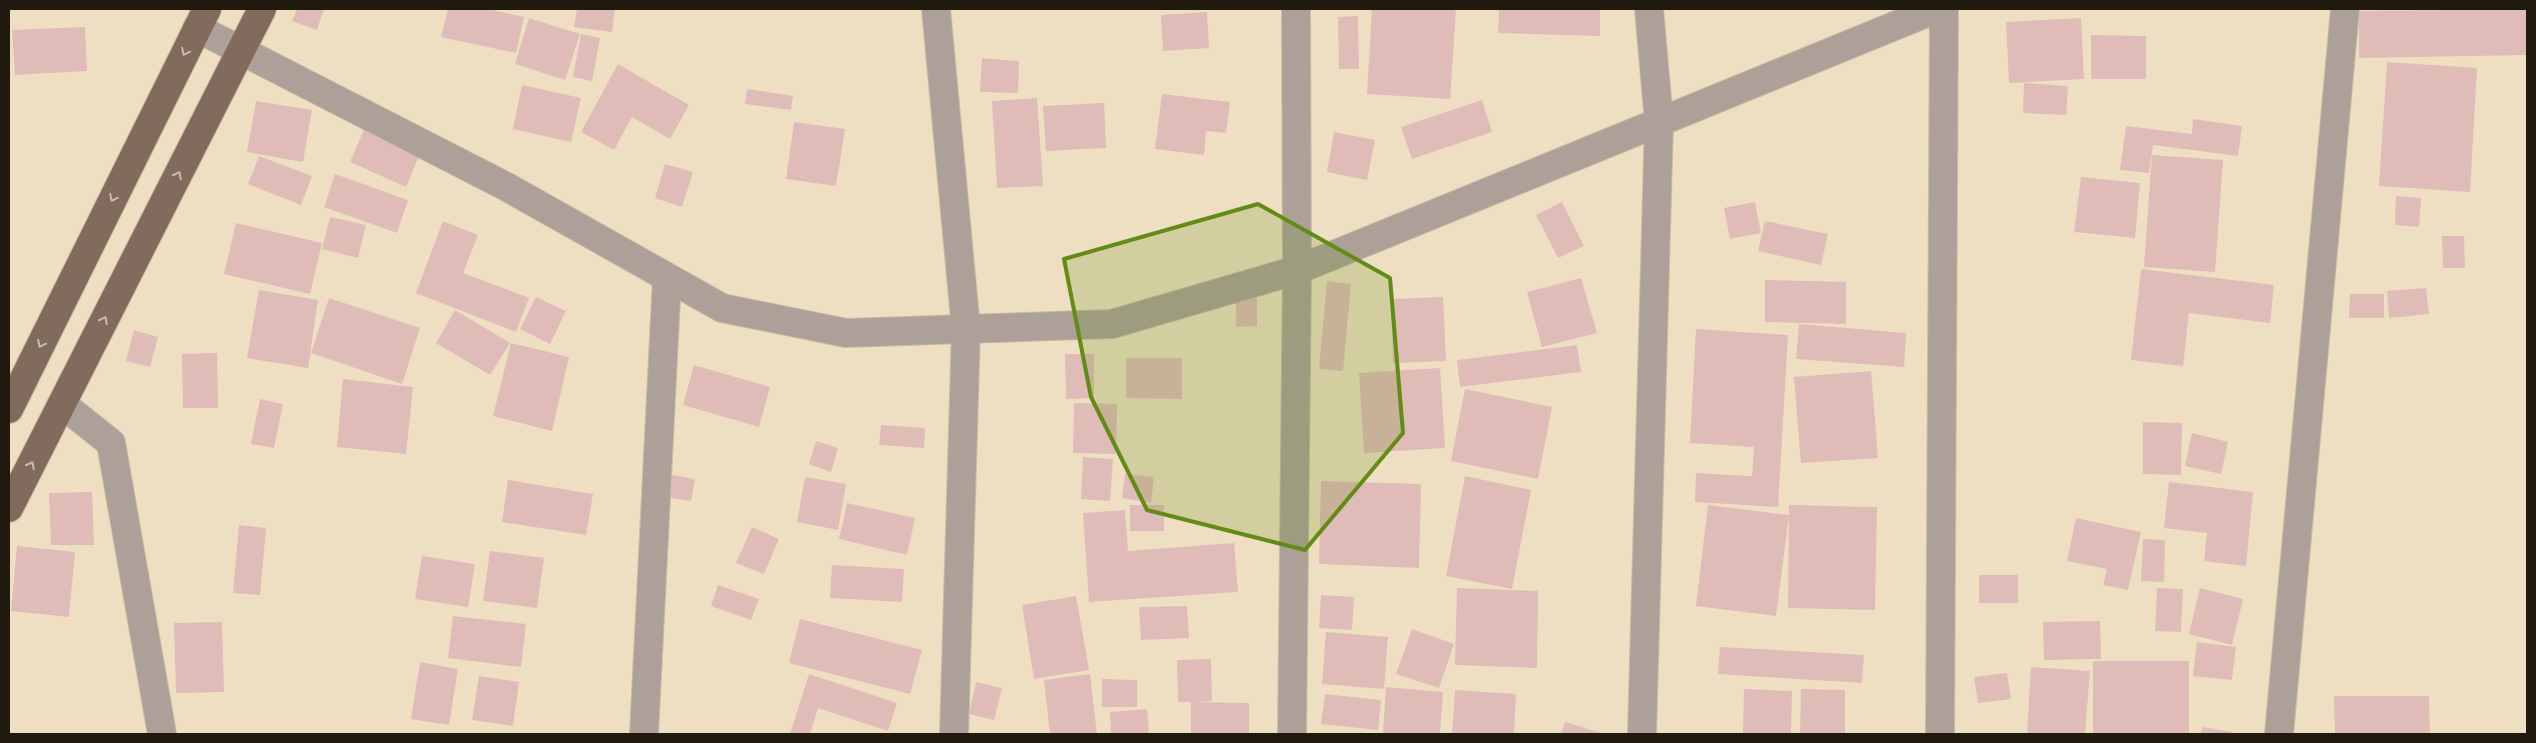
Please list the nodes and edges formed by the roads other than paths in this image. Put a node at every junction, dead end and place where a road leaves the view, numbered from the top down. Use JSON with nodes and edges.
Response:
{"nodes":[{"id":1,"x":262,"y":9,"type":"edge"},
{"id":2,"x":936,"y":9,"type":"edge"},
{"id":3,"x":1296,"y":9,"type":"edge"},
{"id":4,"x":1649,"y":9,"type":"edge"},
{"id":5,"x":1936,"y":9,"type":"edge"},
{"id":6,"x":1944,"y":9,"type":"edge"},
{"id":7,"x":2345,"y":9,"type":"edge"},
{"id":8,"x":202,"y":18,"type":"edge"},
{"id":9,"x":241,"y":50,"type":"junction"},
{"id":10,"x":1659,"y":122,"type":"junction"},
{"id":11,"x":1297,"y":270,"type":"junction"},
{"id":12,"x":667,"y":278,"type":"junction"},
{"id":13,"x":966,"y":330,"type":"junction"},
{"id":14,"x":62,"y":404,"type":"junction"},
{"id":15,"x":9,"y":409,"type":"edge"},
{"id":16,"x":9,"y":508,"type":"edge"},
{"id":17,"x":162,"y":734,"type":"edge"},
{"id":18,"x":644,"y":734,"type":"edge"},
{"id":19,"x":954,"y":734,"type":"edge"},
{"id":20,"x":1292,"y":734,"type":"edge"},
{"id":21,"x":1642,"y":734,"type":"edge"},
{"id":22,"x":1940,"y":734,"type":"edge"},
{"id":23,"x":2279,"y":734,"type":"edge"}],
"edges":[{"from":1,"to":9,"type":"main road"},
{"from":2,"to":13,"type":"street"},
{"from":3,"to":11,"type":"street"},
{"from":4,"to":10,"type":"street"},
{"from":5,"to":10,"type":"street"},
{"from":6,"to":22,"type":"street"},
{"from":7,"to":23,"type":"street"},
{"from":8,"to":9,"type":"street"},
{"from":8,"to":15,"type":"main road","one_way":true},
{"from":9,"to":12,"type":"street"},
{"from":14,"to":9,"type":"main road","one_way":true},
{"from":10,"to":11,"type":"street"},
{"from":10,"to":21,"type":"street"},
{"from":11,"to":13,"type":"street"},
{"from":11,"to":20,"type":"street"},
{"from":12,"to":13,"type":"street"},
{"from":12,"to":18,"type":"street"},
{"from":13,"to":19,"type":"street"},
{"from":16,"to":14,"type":"main road","one_way":true},
{"from":14,"to":17,"type":"street"}]}
